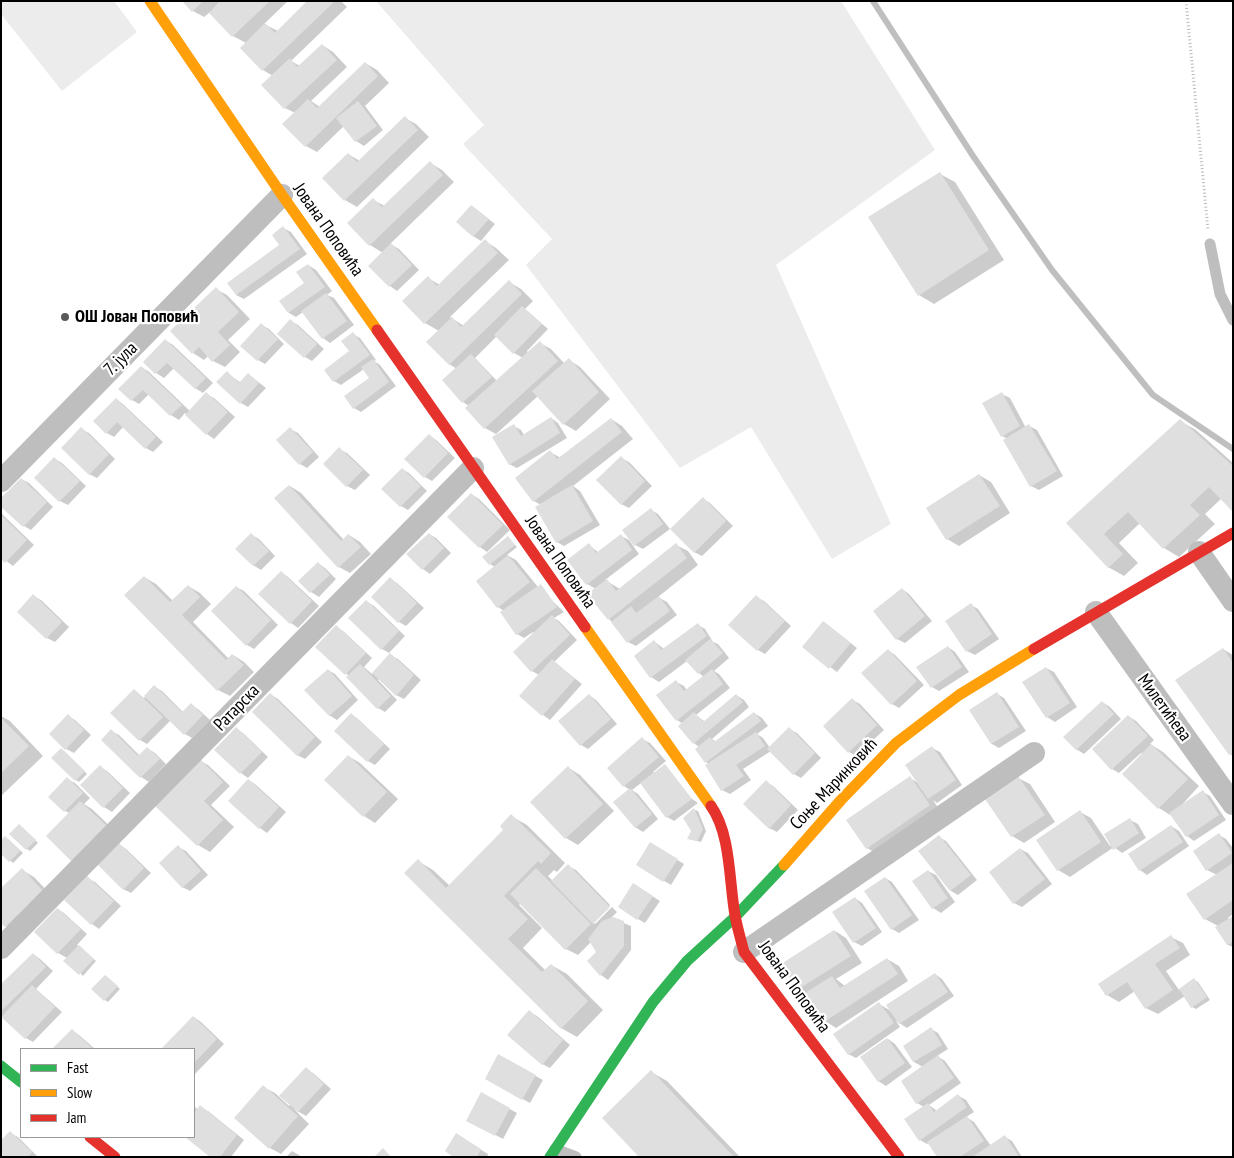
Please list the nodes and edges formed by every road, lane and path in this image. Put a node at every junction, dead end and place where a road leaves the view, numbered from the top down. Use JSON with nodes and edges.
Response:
{"nodes":[{"id":1,"x":150,"y":1,"type":"edge"},
{"id":2,"x":1186,"y":1,"type":"edge"},
{"id":3,"x":282,"y":195,"type":"junction"},
{"id":4,"x":1210,"y":244,"type":"joint"},
{"id":5,"x":1233,"y":320,"type":"edge"},
{"id":6,"x":473,"y":468,"type":"junction"},
{"id":7,"x":1,"y":481,"type":"edge"},
{"id":8,"x":1233,"y":533,"type":"edge"},
{"id":9,"x":1199,"y":552,"type":"junction"},
{"id":10,"x":1233,"y":601,"type":"edge"},
{"id":11,"x":1096,"y":612,"type":"junction"},
{"id":12,"x":1034,"y":753,"type":"dead end"},
{"id":13,"x":1233,"y":804,"type":"edge"},
{"id":14,"x":772,"y":878,"type":"junction"},
{"id":15,"x":757,"y":879,"type":"dead end"},
{"id":16,"x":735,"y":917,"type":"junction"},
{"id":17,"x":1,"y":948,"type":"edge"},
{"id":18,"x":744,"y":952,"type":"junction"},
{"id":19,"x":1,"y":1066,"type":"edge"},
{"id":20,"x":20,"y":1081,"type":"edge"},
{"id":21,"x":91,"y":1138,"type":"edge"},
{"id":22,"x":553,"y":1153,"type":"edge"},
{"id":23,"x":115,"y":1157,"type":"edge"},
{"id":24,"x":576,"y":1157,"type":"edge"},
{"id":25,"x":899,"y":1157,"type":"edge"}],
"edges":[{"from":1,"to":3,"type":"street","name":"Јована Поповића"},
{"from":2,"to":4,"type":"path"},
{"from":3,"to":6,"type":"street","name":"Јована Поповића"},
{"from":3,"to":7,"type":"street","name":"7. јула"},
{"from":4,"to":5,"type":"lane"},
{"from":6,"to":16,"type":"street","name":"Јована Поповића"},
{"from":6,"to":17,"type":"street","name":"Ратарска"},
{"from":8,"to":9,"type":"street","name":"Соње Маринковић"},
{"from":9,"to":10,"type":"street"},
{"from":9,"to":11,"type":"street","name":"Соње Маринковић"},
{"from":11,"to":13,"type":"street","name":"Милетићева"},
{"from":11,"to":14,"type":"street","name":"Соње Маринковић"},
{"from":12,"to":18,"type":"street"},
{"from":14,"to":15,"type":"street"},
{"from":14,"to":16,"type":"street","name":"Соње Маринковић"},
{"from":16,"to":18,"type":"street","name":"Јована Поповића"},
{"from":16,"to":22,"type":"street","name":"Соње Маринковић"},
{"from":18,"to":25,"type":"street","name":"Јована Поповића"},
{"from":19,"to":20,"type":"street"},
{"from":21,"to":23,"type":"street"},
{"from":22,"to":24,"type":"lane"}]}
